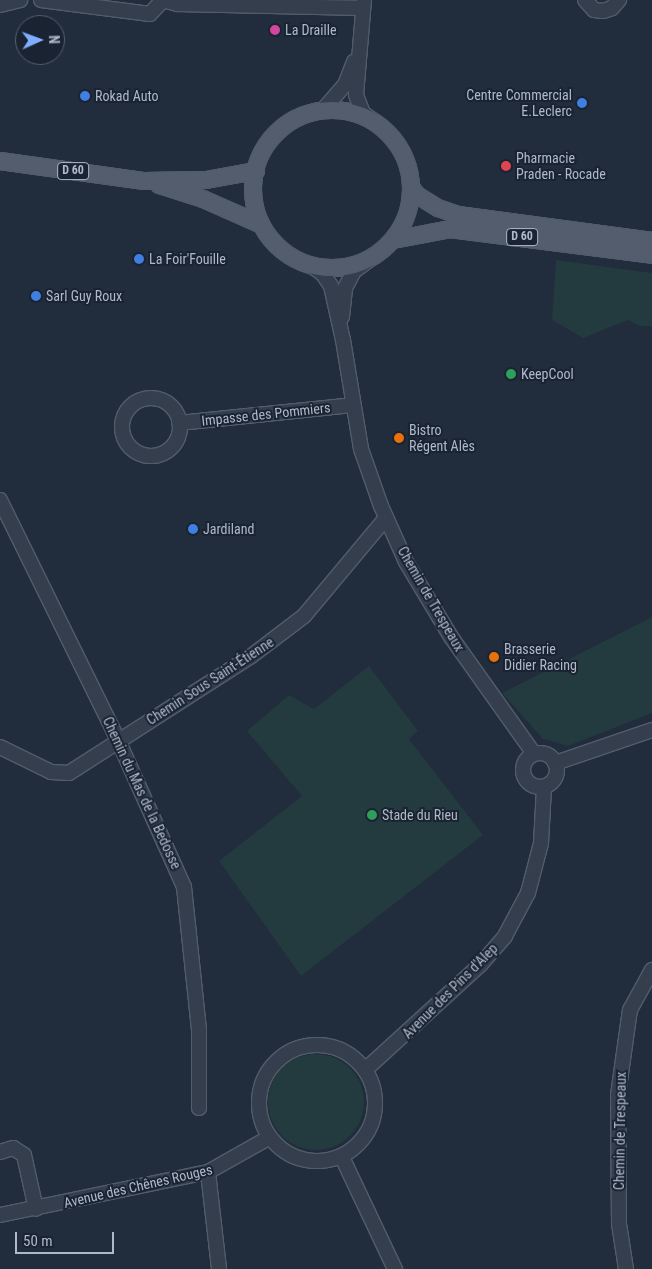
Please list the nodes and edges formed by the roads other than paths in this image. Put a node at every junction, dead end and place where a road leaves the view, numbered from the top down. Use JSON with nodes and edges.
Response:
{"nodes":[{"id":1,"x":20,"y":0,"type":"edge"},
{"id":2,"x":41,"y":0,"type":"edge"},
{"id":3,"x":163,"y":0,"type":"edge"},
{"id":4,"x":585,"y":0,"type":"edge"},
{"id":5,"x":619,"y":0,"type":"edge"},
{"id":6,"x":363,"y":4,"type":"edge"},
{"id":7,"x":0,"y":5,"type":"edge"},
{"id":8,"x":360,"y":39,"type":"junction"},
{"id":9,"x":322,"y":111,"type":"junction"},
{"id":10,"x":380,"y":126,"type":"junction"},
{"id":11,"x":0,"y":161,"type":"edge"},
{"id":12,"x":256,"y":171,"type":"junction"},
{"id":13,"x":145,"y":181,"type":"junction"},
{"id":14,"x":411,"y":187,"type":"junction"},
{"id":15,"x":262,"y":225,"type":"junction"},
{"id":16,"x":393,"y":240,"type":"junction"},
{"id":17,"x":652,"y":241,"type":"edge"},
{"id":18,"x":652,"y":255,"type":"edge"},
{"id":19,"x":368,"y":260,"type":"junction"},
{"id":20,"x":310,"y":265,"type":"junction"},
{"id":21,"x":343,"y":340,"type":"junction"},
{"id":22,"x":352,"y":405,"type":"junction"},
{"id":23,"x":179,"y":423,"type":"junction"},
{"id":24,"x":0,"y":500,"type":"edge"},
{"id":25,"x":386,"y":518,"type":"junction"},
{"id":26,"x":652,"y":730,"type":"edge"},
{"id":27,"x":118,"y":740,"type":"junction"},
{"id":28,"x":0,"y":747,"type":"edge"},
{"id":29,"x":534,"y":754,"type":"junction"},
{"id":30,"x":555,"y":763,"type":"junction"},
{"id":31,"x":544,"y":787,"type":"junction"},
{"id":32,"x":652,"y":970,"type":"edge"},
{"id":33,"x":365,"y":1070,"type":"junction"},
{"id":34,"x":199,"y":1108,"type":"dead end"},
{"id":35,"x":270,"y":1137,"type":"junction"},
{"id":36,"x":0,"y":1152,"type":"edge"},
{"id":37,"x":342,"y":1157,"type":"junction"},
{"id":38,"x":208,"y":1172,"type":"junction"},
{"id":39,"x":36,"y":1209,"type":"junction"},
{"id":40,"x":0,"y":1215,"type":"edge"},
{"id":41,"x":219,"y":1269,"type":"edge"},
{"id":42,"x":395,"y":1269,"type":"edge"},
{"id":43,"x":626,"y":1269,"type":"edge"}],
"edges":[{"from":1,"to":7,"type":"street"},
{"from":2,"to":3,"type":"street"},
{"from":3,"to":6,"type":"street"},
{"from":4,"to":5,"type":"street"},
{"from":6,"to":8,"type":"street"},
{"from":8,"to":9,"type":"street"},
{"from":8,"to":10,"type":"street"},
{"from":9,"to":10,"type":"main road"},
{"from":9,"to":12,"type":"main road"},
{"from":10,"to":14,"type":"main road"},
{"from":11,"to":13,"type":"main road","number":"D 60"},
{"from":12,"to":13,"type":"main road","number":"D 60"},
{"from":12,"to":15,"type":"main road"},
{"from":13,"to":15,"type":"main road","number":"D 60"},
{"from":14,"to":16,"type":"main road"},
{"from":14,"to":17,"type":"main road","number":"D 60"},
{"from":15,"to":20,"type":"main road"},
{"from":16,"to":18,"type":"main road","number":"D 60"},
{"from":16,"to":19,"type":"main road"},
{"from":19,"to":20,"type":"main road"},
{"from":19,"to":21,"type":"street","name":"Chemin de Trespeaux"},
{"from":20,"to":21,"type":"street","name":"Chemin de Trespeaux"},
{"from":21,"to":22,"type":"street","name":"Chemin de Trespeaux"},
{"from":22,"to":23,"type":"street","name":"Impasse des Pommiers"},
{"from":22,"to":25,"type":"street","name":"Chemin de Trespeaux"},
{"from":23,"to":23,"type":"street"},
{"from":24,"to":27,"type":"street","name":"Chemin du Mas de la Bedosse"},
{"from":25,"to":27,"type":"street","name":"Chemin Sous Saint-Étienne"},
{"from":25,"to":29,"type":"street","name":"Chemin de Trespeaux"},
{"from":26,"to":30,"type":"street"},
{"from":27,"to":28,"type":"street","name":"Chemin Sous Saint-Étienne"},
{"from":27,"to":34,"type":"street","name":"Chemin du Mas de la Bedosse"},
{"from":29,"to":30,"type":"street"},
{"from":29,"to":31,"type":"street"},
{"from":30,"to":31,"type":"street"},
{"from":31,"to":33,"type":"street","name":"Avenue des Pins d'Alep"},
{"from":32,"to":43,"type":"street","name":"Chemin de Trespeaux"},
{"from":33,"to":35,"type":"street"},
{"from":33,"to":37,"type":"street"},
{"from":35,"to":37,"type":"street"},
{"from":35,"to":38,"type":"street","name":"Avenue des Chênes Rouges"},
{"from":36,"to":39,"type":"street"},
{"from":37,"to":42,"type":"street"},
{"from":38,"to":39,"type":"street","name":"Avenue des Chênes Rouges"},
{"from":38,"to":41,"type":"street"},
{"from":39,"to":40,"type":"street","name":"Avenue des Chênes Rouges"}]}
